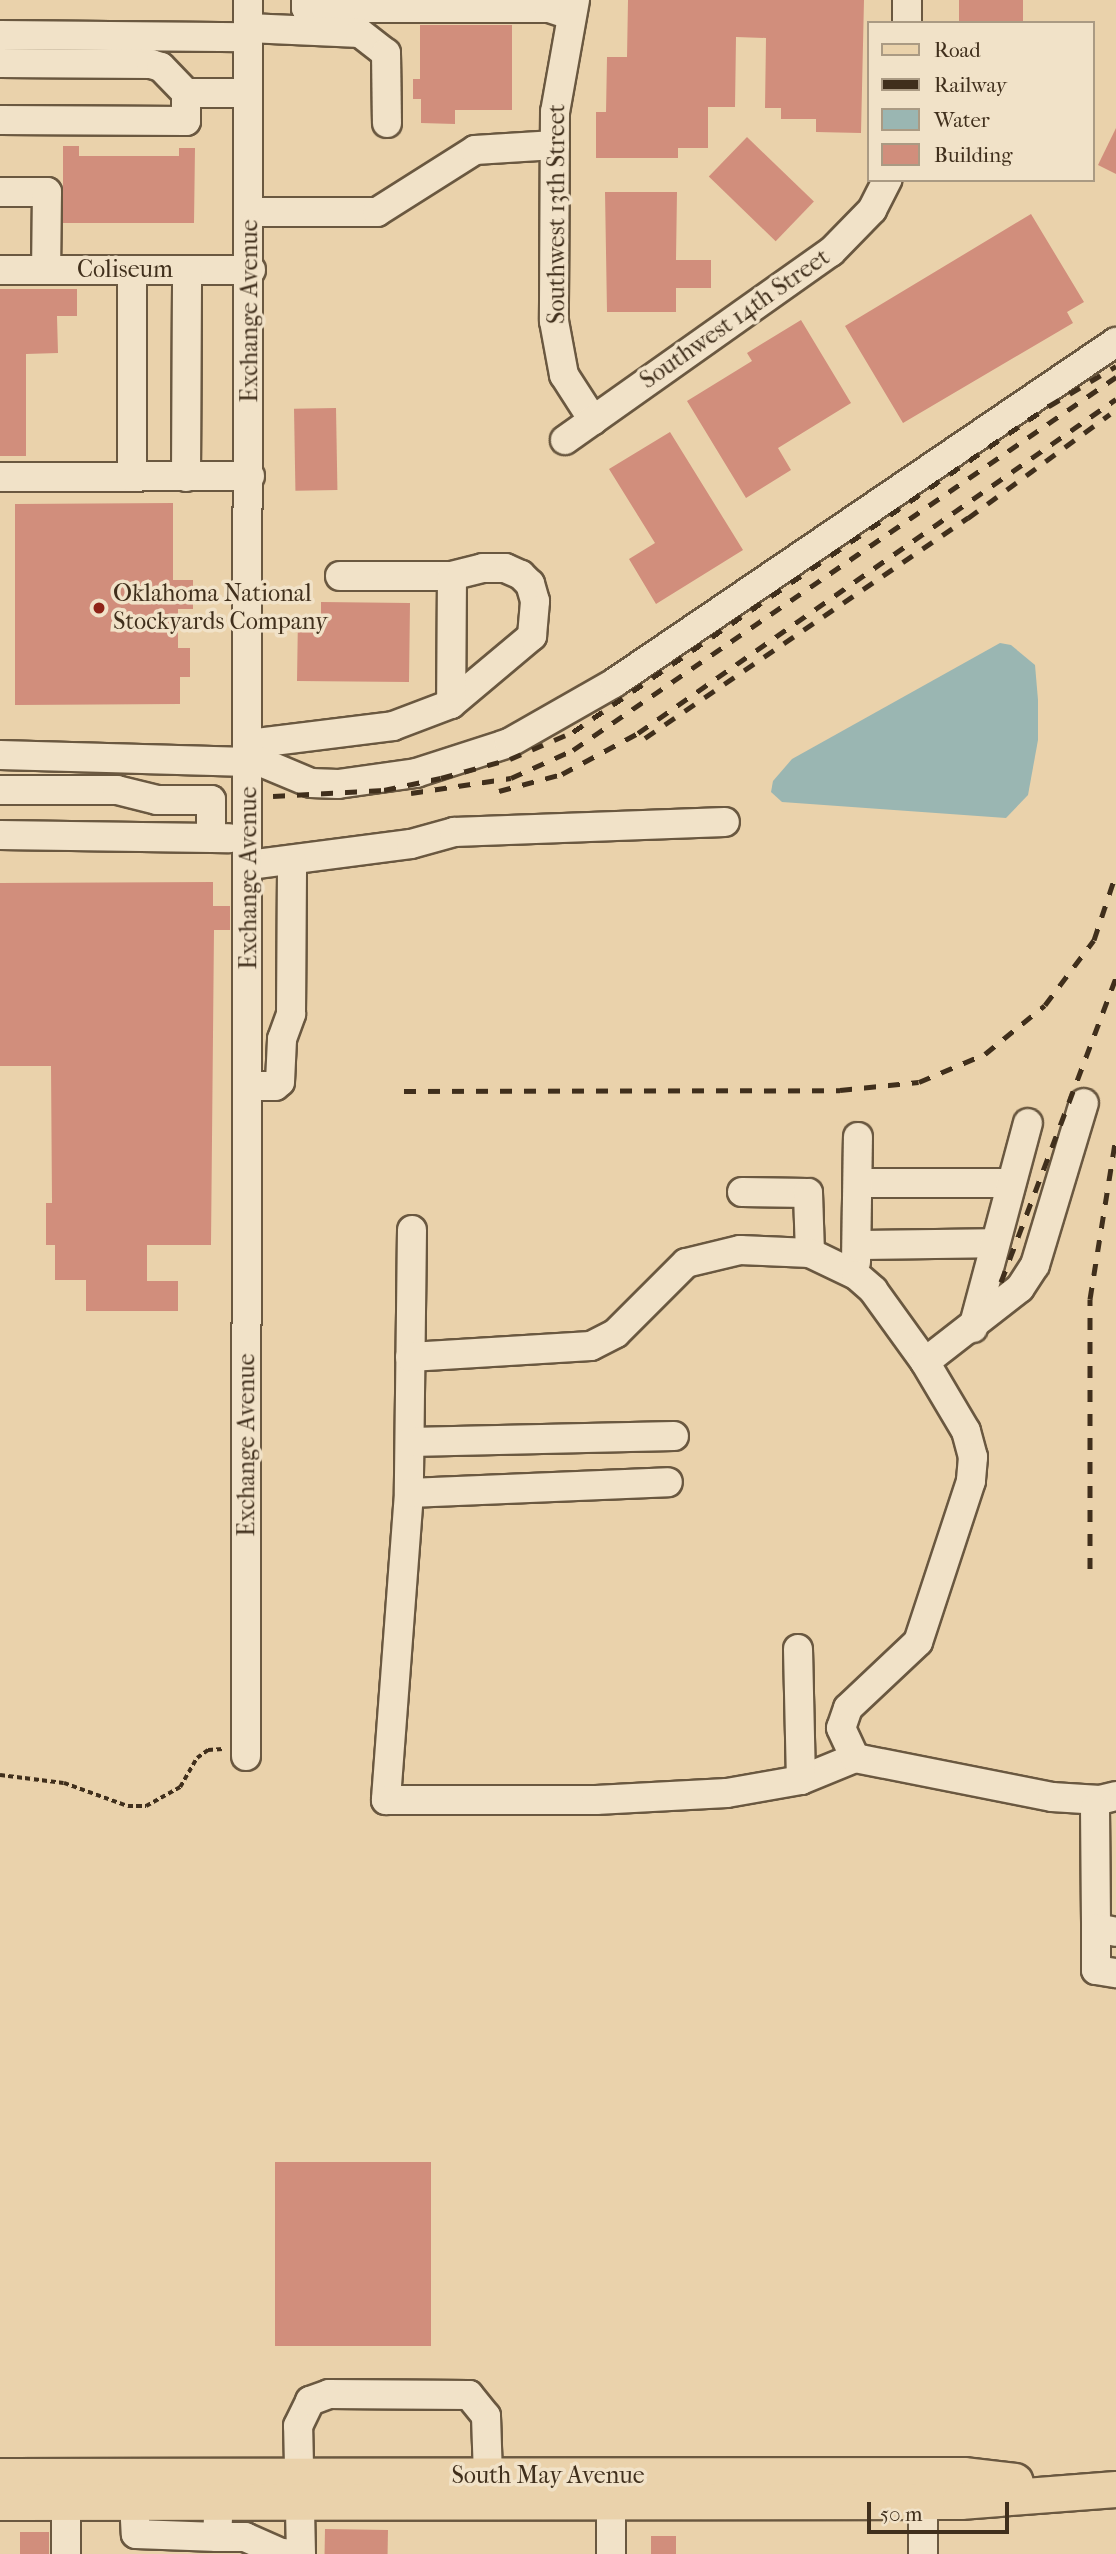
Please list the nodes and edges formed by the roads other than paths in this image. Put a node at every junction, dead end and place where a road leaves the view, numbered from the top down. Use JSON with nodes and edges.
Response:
{"nodes":[{"id":1,"x":306,"y":0,"type":"edge"},
{"id":2,"x":907,"y":0,"type":"edge"},
{"id":3,"x":573,"y":7,"type":"edge"},
{"id":4,"x":907,"y":21,"type":"edge"},
{"id":5,"x":248,"y":22,"type":"edge"},
{"id":6,"x":0,"y":36,"type":"edge"},
{"id":7,"x":0,"y":63,"type":"edge"},
{"id":8,"x":186,"y":93,"type":"junction"},
{"id":9,"x":248,"y":93,"type":"junction"},
{"id":10,"x":0,"y":120,"type":"edge"},
{"id":11,"x":387,"y":124,"type":"dead end"},
{"id":12,"x":555,"y":145,"type":"junction"},
{"id":13,"x":886,"y":182,"type":"edge"},
{"id":14,"x":0,"y":192,"type":"edge"},
{"id":15,"x":250,"y":212,"type":"junction"},
{"id":16,"x":0,"y":270,"type":"edge"},
{"id":17,"x":46,"y":270,"type":"junction"},
{"id":18,"x":132,"y":270,"type":"junction"},
{"id":19,"x":187,"y":270,"type":"junction"},
{"id":20,"x":251,"y":270,"type":"junction"},
{"id":21,"x":1116,"y":342,"type":"edge"},
{"id":22,"x":593,"y":420,"type":"junction"},
{"id":23,"x":565,"y":440,"type":"dead end"},
{"id":24,"x":250,"y":476,"type":"junction"},
{"id":25,"x":0,"y":477,"type":"edge"},
{"id":26,"x":132,"y":477,"type":"junction"},
{"id":27,"x":186,"y":477,"type":"junction"},
{"id":28,"x":340,"y":576,"type":"dead end"},
{"id":29,"x":452,"y":576,"type":"junction"},
{"id":30,"x":451,"y":704,"type":"junction"},
{"id":31,"x":249,"y":754,"type":"junction"},
{"id":32,"x":0,"y":755,"type":"edge"},
{"id":33,"x":0,"y":790,"type":"edge"},
{"id":34,"x":725,"y":822,"type":"dead end"},
{"id":35,"x":0,"y":835,"type":"edge"},
{"id":36,"x":211,"y":837,"type":"junction"},
{"id":37,"x":249,"y":851,"type":"junction"},
{"id":38,"x":292,"y":860,"type":"junction"},
{"id":39,"x":248,"y":1086,"type":"junction"},
{"id":40,"x":1084,"y":1103,"type":"dead end"},
{"id":41,"x":1028,"y":1124,"type":"dead end"},
{"id":42,"x":858,"y":1138,"type":"dead end"},
{"id":43,"x":858,"y":1183,"type":"junction"},
{"id":44,"x":1011,"y":1183,"type":"junction"},
{"id":45,"x":743,"y":1192,"type":"dead end"},
{"id":46,"x":412,"y":1230,"type":"dead end"},
{"id":47,"x":995,"y":1243,"type":"junction"},
{"id":48,"x":857,"y":1245,"type":"junction"},
{"id":49,"x":810,"y":1253,"type":"junction"},
{"id":50,"x":856,"y":1275,"type":"junction"},
{"id":51,"x":973,"y":1328,"type":"junction"},
{"id":52,"x":411,"y":1357,"type":"junction"},
{"id":53,"x":925,"y":1362,"type":"junction"},
{"id":54,"x":674,"y":1436,"type":"dead end"},
{"id":55,"x":410,"y":1442,"type":"junction"},
{"id":56,"x":668,"y":1482,"type":"dead end"},
{"id":57,"x":409,"y":1493,"type":"junction"},
{"id":58,"x":798,"y":1649,"type":"dead end"},
{"id":59,"x":246,"y":1753,"type":"road end"},
{"id":60,"x":855,"y":1758,"type":"junction"},
{"id":61,"x":801,"y":1780,"type":"junction"},
{"id":62,"x":1108,"y":1798,"type":"edge"},
{"id":63,"x":1106,"y":1930,"type":"edge"},
{"id":64,"x":1116,"y":1973,"type":"edge"},
{"id":65,"x":0,"y":2476,"type":"edge"},
{"id":66,"x":488,"y":2476,"type":"junction"},
{"id":67,"x":922,"y":2488,"type":"junction"},
{"id":68,"x":299,"y":2489,"type":"junction"},
{"id":69,"x":611,"y":2489,"type":"junction"},
{"id":70,"x":1105,"y":2489,"type":"edge"},
{"id":71,"x":66,"y":2501,"type":"junction"},
{"id":72,"x":219,"y":2501,"type":"junction"},
{"id":73,"x":0,"y":2502,"type":"edge"},
{"id":74,"x":175,"y":2518,"type":"junction"},
{"id":75,"x":217,"y":2537,"type":"junction"},
{"id":76,"x":66,"y":2554,"type":"edge"},
{"id":77,"x":298,"y":2554,"type":"edge"},
{"id":78,"x":611,"y":2554,"type":"edge"},
{"id":79,"x":923,"y":2554,"type":"edge"}],
"edges":[{"from":1,"to":3,"type":"street"},
{"from":2,"to":4,"type":"street"},
{"from":3,"to":12,"type":"street","name":"Southwest 13th Street"},
{"from":5,"to":6,"type":"street"},
{"from":5,"to":9,"type":"street","name":"Exchange Avenue"},
{"from":5,"to":11,"type":"street"},
{"from":7,"to":8,"type":"street"},
{"from":8,"to":9,"type":"street"},
{"from":8,"to":10,"type":"street"},
{"from":9,"to":15,"type":"street","name":"Exchange Avenue"},
{"from":12,"to":15,"type":"street"},
{"from":12,"to":22,"type":"street","name":"Southwest 13th Street"},
{"from":13,"to":22,"type":"street","name":"Southwest 14th Street"},
{"from":14,"to":17,"type":"street"},
{"from":15,"to":20,"type":"street","name":"Exchange Avenue"},
{"from":16,"to":17,"type":"street","name":"Coliseum"},
{"from":17,"to":18,"type":"street","name":"Coliseum"},
{"from":18,"to":19,"type":"street","name":"Coliseum"},
{"from":18,"to":26,"type":"street"},
{"from":19,"to":20,"type":"street","name":"Coliseum"},
{"from":19,"to":27,"type":"street"},
{"from":20,"to":24,"type":"street","name":"Exchange Avenue"},
{"from":21,"to":31,"type":"street"},
{"from":22,"to":23,"type":"street","name":"Southwest 14th Street"},
{"from":24,"to":27,"type":"street"},
{"from":24,"to":31,"type":"street","name":"Exchange Avenue"},
{"from":25,"to":26,"type":"street"},
{"from":26,"to":27,"type":"street"},
{"from":28,"to":29,"type":"street"},
{"from":29,"to":30,"type":"street"},
{"from":29,"to":30,"type":"street"},
{"from":30,"to":31,"type":"street"},
{"from":31,"to":32,"type":"street"},
{"from":31,"to":37,"type":"street","name":"Exchange Avenue"},
{"from":33,"to":36,"type":"street"},
{"from":34,"to":38,"type":"street"},
{"from":35,"to":36,"type":"street"},
{"from":36,"to":37,"type":"street"},
{"from":37,"to":38,"type":"street"},
{"from":37,"to":39,"type":"street","name":"Exchange Avenue"},
{"from":38,"to":39,"type":"street"},
{"from":39,"to":59,"type":"street","name":"Exchange Avenue"},
{"from":40,"to":51,"type":"street"},
{"from":41,"to":44,"type":"street"},
{"from":42,"to":43,"type":"street"},
{"from":43,"to":44,"type":"street"},
{"from":43,"to":48,"type":"street"},
{"from":44,"to":47,"type":"street"},
{"from":45,"to":49,"type":"street"},
{"from":46,"to":52,"type":"street"},
{"from":47,"to":48,"type":"street"},
{"from":47,"to":51,"type":"street"},
{"from":48,"to":50,"type":"street"},
{"from":49,"to":50,"type":"street"},
{"from":49,"to":52,"type":"street"},
{"from":50,"to":53,"type":"street"},
{"from":51,"to":53,"type":"street"},
{"from":52,"to":55,"type":"street"},
{"from":53,"to":60,"type":"street"},
{"from":54,"to":55,"type":"street"},
{"from":55,"to":57,"type":"street"},
{"from":56,"to":57,"type":"street"},
{"from":57,"to":61,"type":"street"},
{"from":58,"to":61,"type":"street"},
{"from":60,"to":61,"type":"street"},
{"from":60,"to":62,"type":"street"},
{"from":62,"to":63,"type":"street"},
{"from":63,"to":64,"type":"street"},
{"from":65,"to":68,"type":"main road","name":"South May Avenue"},
{"from":66,"to":68,"type":"main road","name":"South May Avenue"},
{"from":66,"to":68,"type":"street"},
{"from":66,"to":69,"type":"main road","name":"South May Avenue"},
{"from":67,"to":69,"type":"main road","name":"South May Avenue"},
{"from":67,"to":70,"type":"main road","name":"South May Avenue"},
{"from":67,"to":79,"type":"street"},
{"from":68,"to":69,"type":"main road","name":"South May Avenue"},
{"from":68,"to":72,"type":"main road","name":"South May Avenue"},
{"from":68,"to":77,"type":"street"},
{"from":69,"to":78,"type":"street"},
{"from":71,"to":73,"type":"main road","name":"South May Avenue"},
{"from":71,"to":74,"type":"main road","name":"South May Avenue"},
{"from":71,"to":76,"type":"street"},
{"from":72,"to":74,"type":"main road","name":"South May Avenue"},
{"from":72,"to":75,"type":"street"},
{"from":74,"to":75,"type":"street"},
{"from":75,"to":77,"type":"street"}]}
